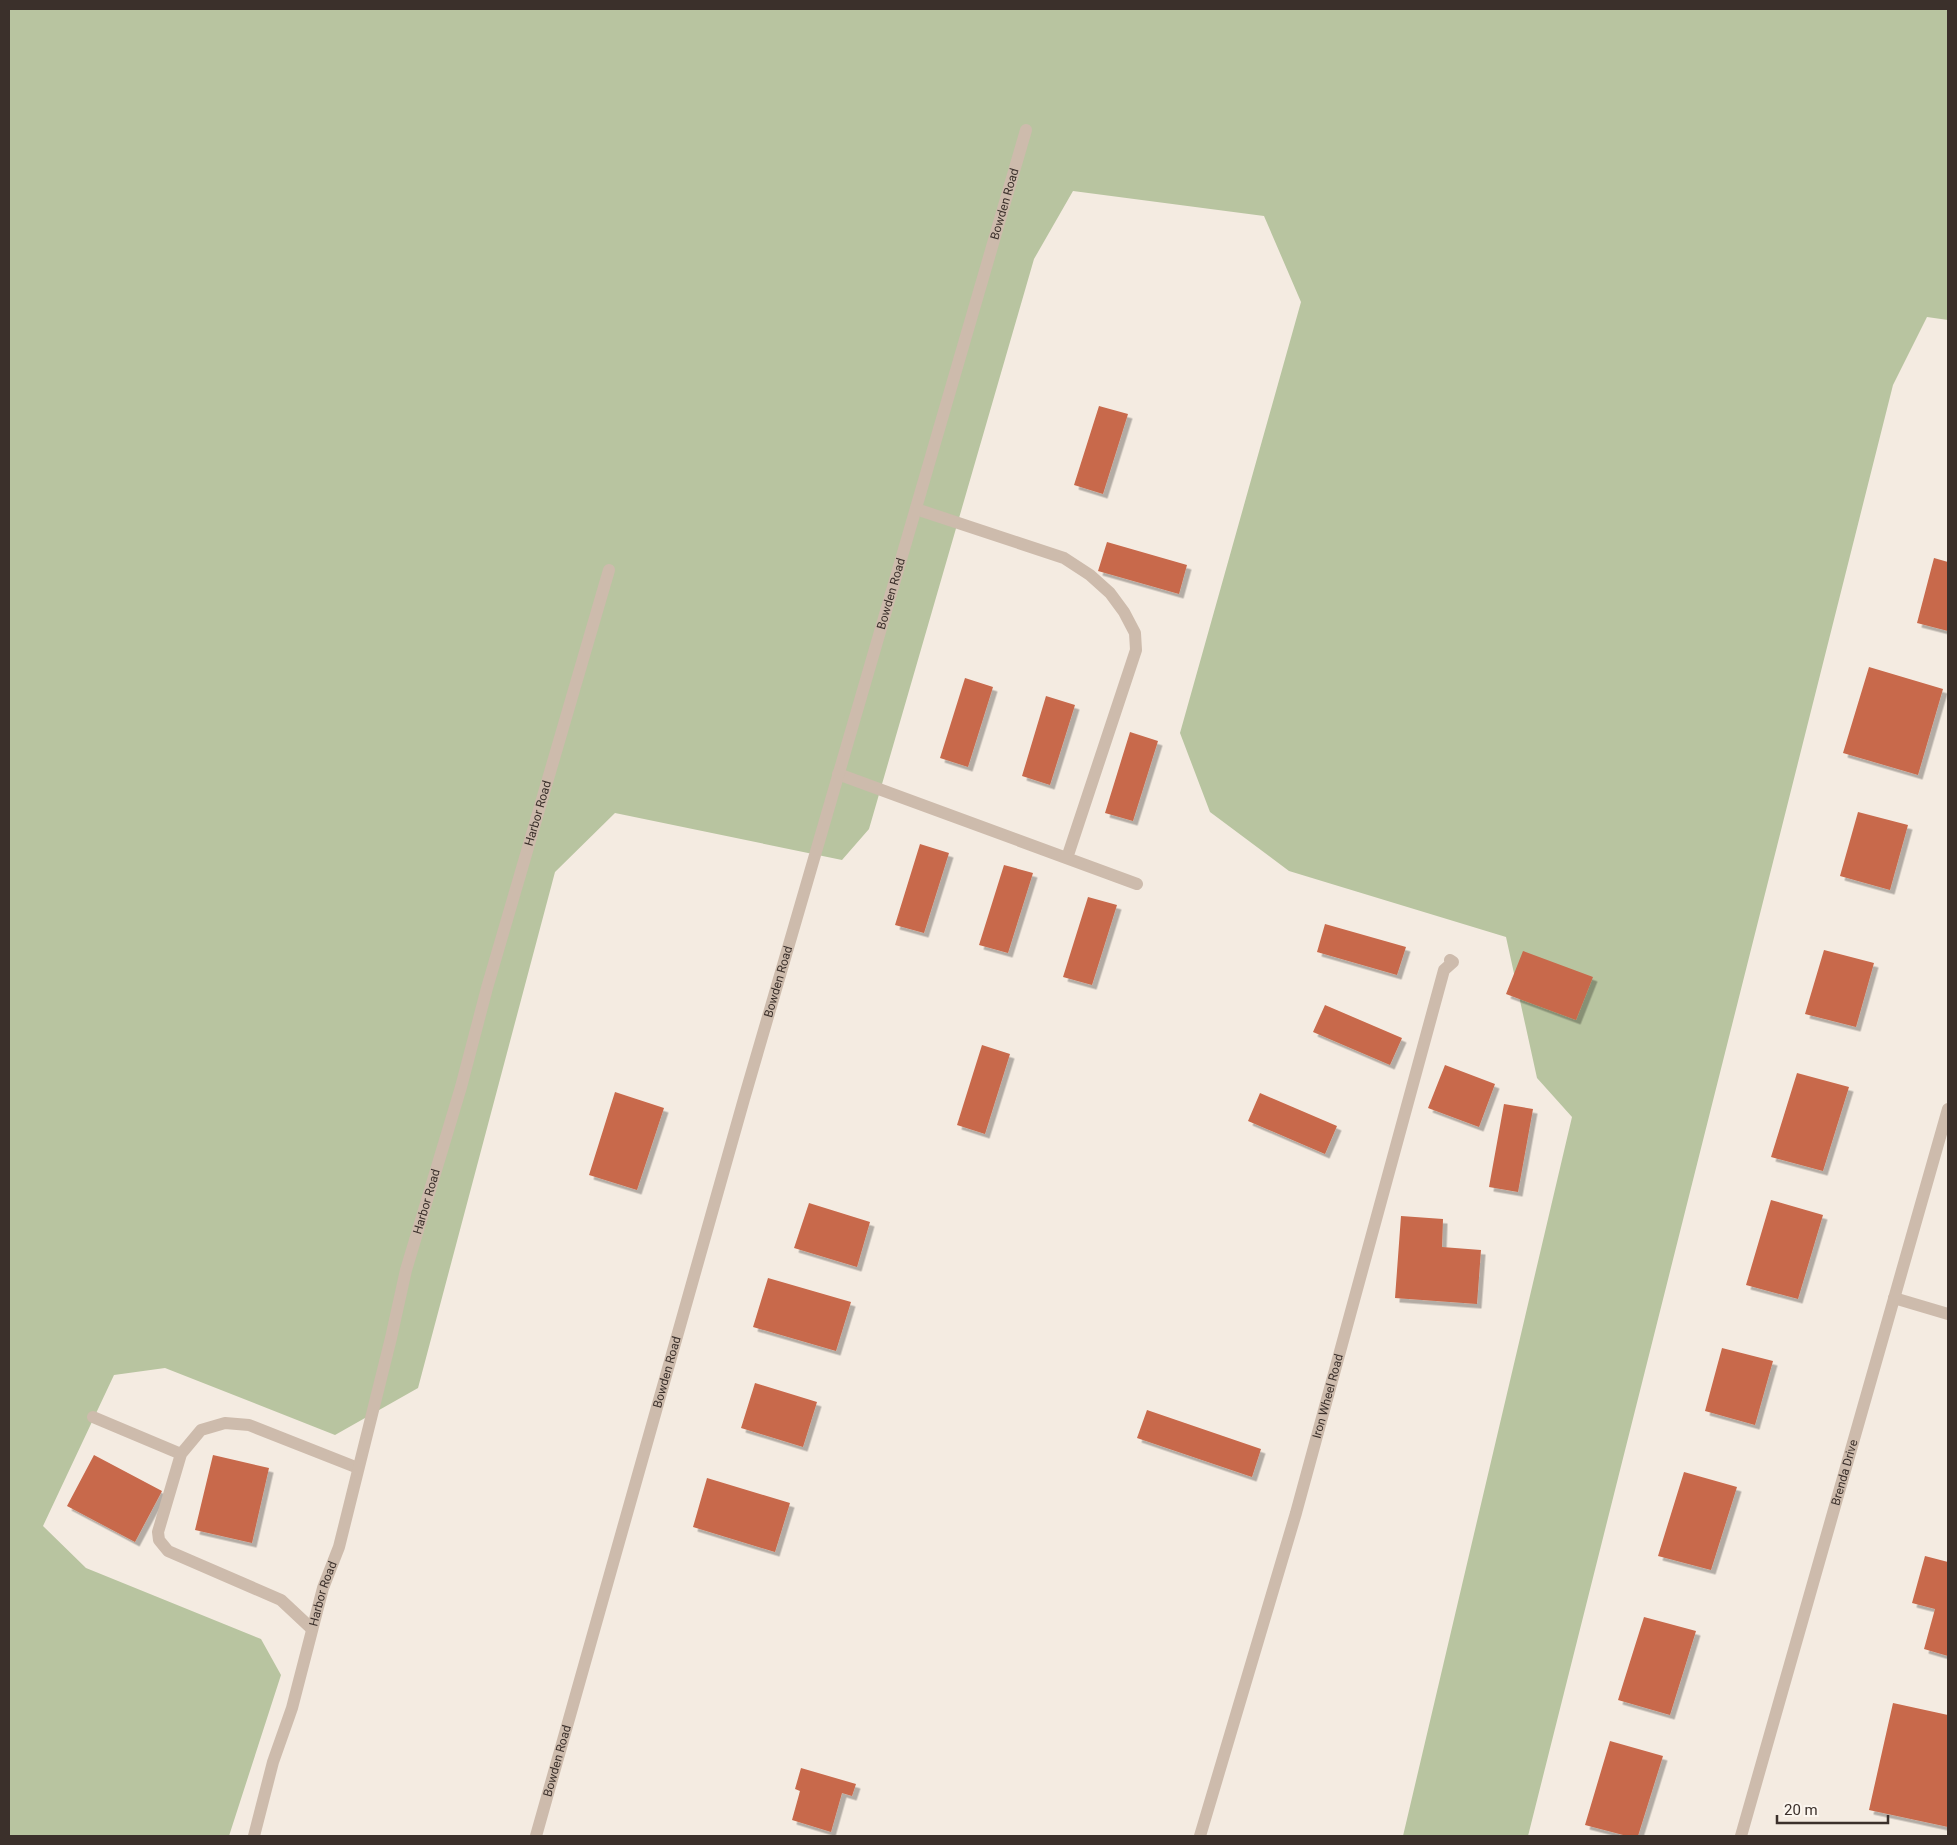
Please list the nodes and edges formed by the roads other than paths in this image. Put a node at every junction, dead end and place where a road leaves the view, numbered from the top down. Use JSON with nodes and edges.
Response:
{"nodes":[{"id":1,"x":1026,"y":130,"type":"dead end"},
{"id":2,"x":916,"y":509,"type":"junction"},
{"id":3,"x":609,"y":570,"type":"dead end"},
{"id":4,"x":838,"y":774,"type":"junction"},
{"id":5,"x":1067,"y":858,"type":"junction"},
{"id":6,"x":1137,"y":884,"type":"dead end"},
{"id":7,"x":1450,"y":960,"type":"dead end"},
{"id":8,"x":1948,"y":1109,"type":"edge"},
{"id":9,"x":1894,"y":1298,"type":"junction"},
{"id":10,"x":1948,"y":1314,"type":"edge"},
{"id":11,"x":93,"y":1416,"type":"dead end"},
{"id":12,"x":182,"y":1454,"type":"junction"},
{"id":13,"x":358,"y":1468,"type":"junction"},
{"id":14,"x":312,"y":1629,"type":"junction"},
{"id":15,"x":254,"y":1836,"type":"edge"},
{"id":16,"x":536,"y":1836,"type":"edge"},
{"id":17,"x":1200,"y":1836,"type":"edge"},
{"id":18,"x":1741,"y":1836,"type":"edge"}],
"edges":[{"from":1,"to":2,"type":"street","name":"Bowden Road"},
{"from":2,"to":4,"type":"street","name":"Bowden Road"},
{"from":2,"to":5,"type":"street"},
{"from":3,"to":13,"type":"street","name":"Harbor Road"},
{"from":4,"to":5,"type":"street"},
{"from":4,"to":16,"type":"street","name":"Bowden Road"},
{"from":5,"to":6,"type":"street"},
{"from":7,"to":17,"type":"street","name":"Iron Wheel Road"},
{"from":8,"to":9,"type":"street","name":"Brenda Drive"},
{"from":9,"to":10,"type":"street"},
{"from":9,"to":18,"type":"street","name":"Brenda Drive"},
{"from":11,"to":12,"type":"street"},
{"from":12,"to":13,"type":"street"},
{"from":12,"to":14,"type":"street"},
{"from":13,"to":14,"type":"street","name":"Harbor Road"},
{"from":14,"to":15,"type":"street","name":"Harbor Road"}]}
